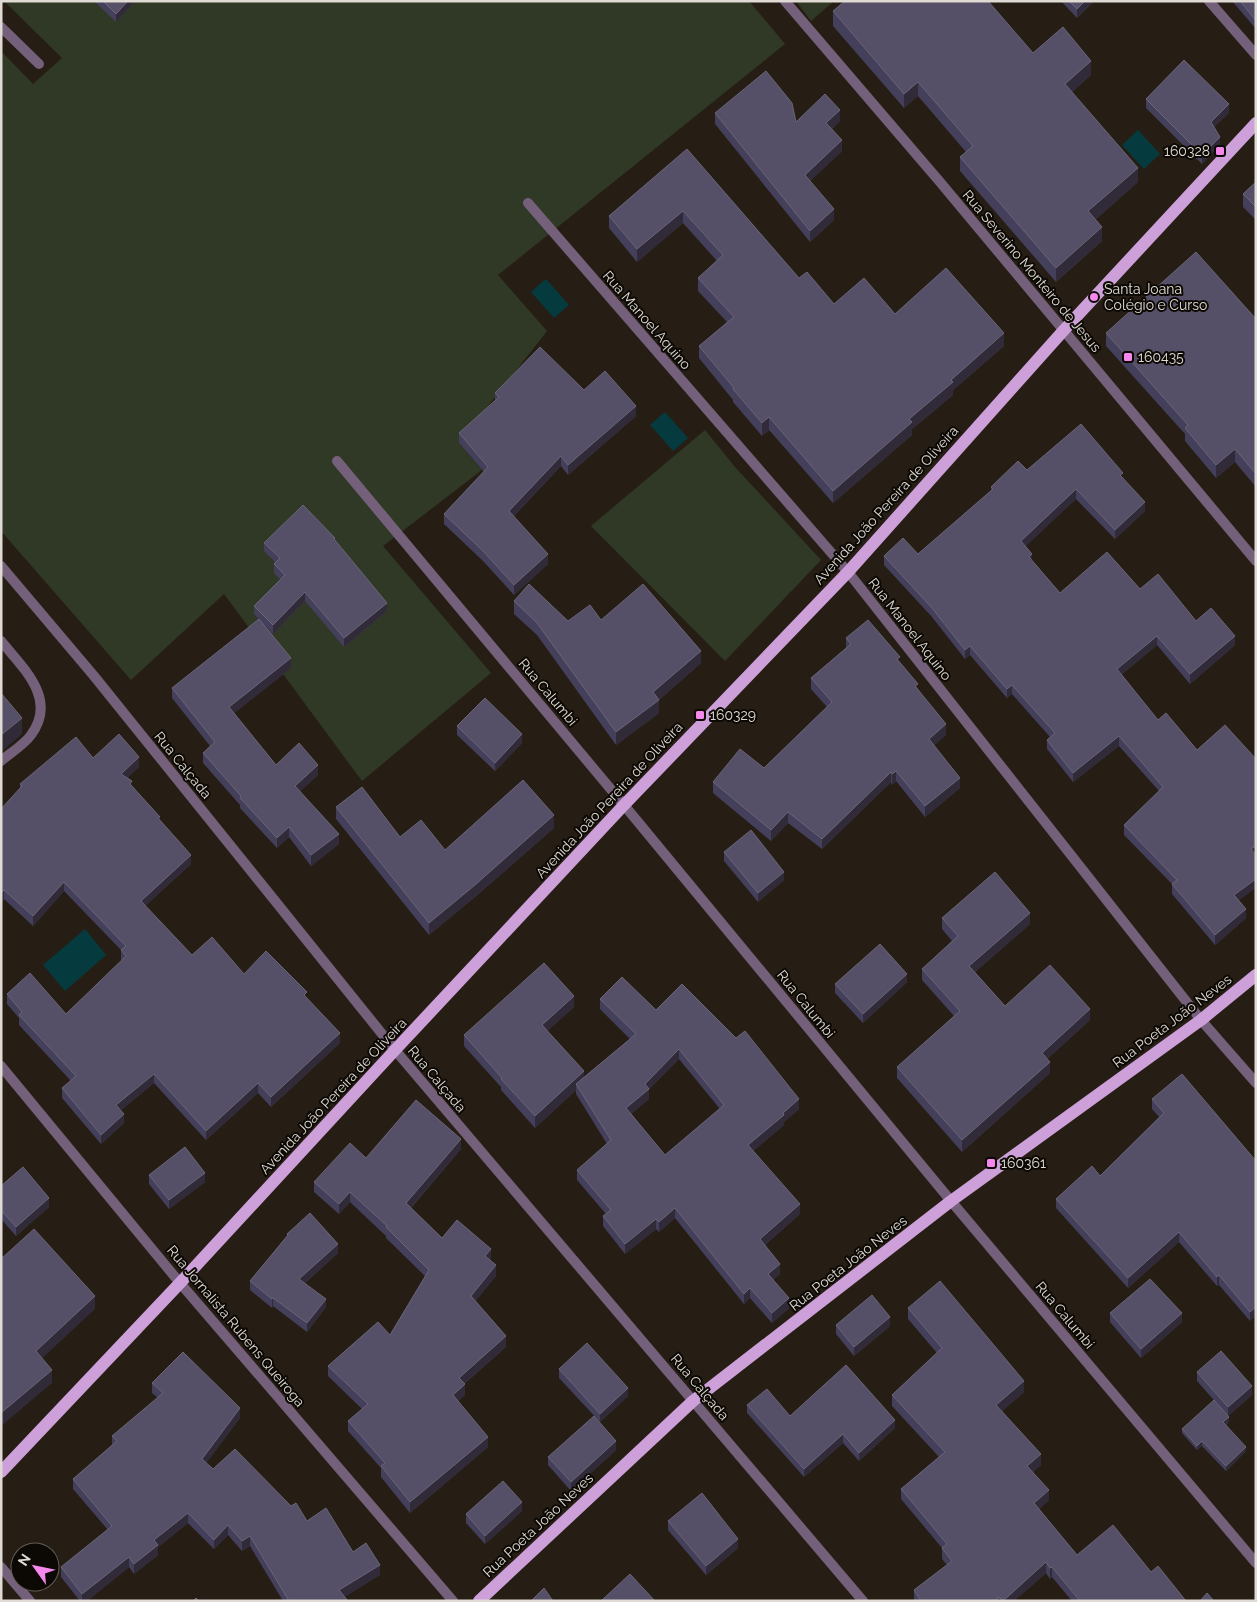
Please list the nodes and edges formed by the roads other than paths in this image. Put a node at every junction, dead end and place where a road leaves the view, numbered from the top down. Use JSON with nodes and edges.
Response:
{"nodes":[{"id":1,"x":784,"y":1,"type":"edge"},
{"id":2,"x":1209,"y":1,"type":"edge"},
{"id":3,"x":1,"y":27,"type":"edge"},
{"id":4,"x":1256,"y":55,"type":"edge"},
{"id":5,"x":39,"y":64,"type":"dead end"},
{"id":6,"x":1256,"y":123,"type":"edge"},
{"id":7,"x":528,"y":203,"type":"dead end"},
{"id":8,"x":1064,"y":330,"type":"junction"},
{"id":9,"x":337,"y":461,"type":"dead end"},
{"id":10,"x":1256,"y":561,"type":"edge"},
{"id":11,"x":1,"y":566,"type":"edge"},
{"id":12,"x":848,"y":572,"type":"junction"},
{"id":13,"x":1,"y":641,"type":"edge"},
{"id":14,"x":1,"y":761,"type":"edge"},
{"id":15,"x":624,"y":805,"type":"junction"},
{"id":16,"x":1256,"y":975,"type":"edge"},
{"id":17,"x":1201,"y":1020,"type":"junction"},
{"id":18,"x":395,"y":1050,"type":"junction"},
{"id":19,"x":1,"y":1066,"type":"edge"},
{"id":20,"x":1256,"y":1084,"type":"edge"},
{"id":21,"x":951,"y":1202,"type":"junction"},
{"id":22,"x":180,"y":1283,"type":"junction"},
{"id":23,"x":694,"y":1401,"type":"junction"},
{"id":24,"x":1,"y":1472,"type":"edge"},
{"id":25,"x":1256,"y":1562,"type":"edge"},
{"id":26,"x":1,"y":1567,"type":"edge"},
{"id":27,"x":30,"y":1601,"type":"edge"},
{"id":28,"x":453,"y":1601,"type":"edge"},
{"id":29,"x":479,"y":1601,"type":"edge"},
{"id":30,"x":864,"y":1601,"type":"edge"}],
"edges":[{"from":1,"to":8,"type":"street","name":"Rua Severino Monteiro de Jesus"},
{"from":2,"to":4,"type":"street"},
{"from":3,"to":5,"type":"street"},
{"from":6,"to":8,"type":"main road","name":"Avenida João Pereira de Oliveira"},
{"from":7,"to":12,"type":"street","name":"Rua Manoel Aquino"},
{"from":8,"to":10,"type":"street","name":"Rua Severino Monteiro de Jesus"},
{"from":8,"to":12,"type":"main road","name":"Avenida João Pereira de Oliveira"},
{"from":9,"to":15,"type":"street","name":"Rua Calumbi"},
{"from":11,"to":18,"type":"street","name":"Rua Calçada"},
{"from":12,"to":15,"type":"main road","name":"Avenida João Pereira de Oliveira"},
{"from":12,"to":17,"type":"street","name":"Rua Manoel Aquino"},
{"from":13,"to":14,"type":"street"},
{"from":15,"to":18,"type":"main road","name":"Avenida João Pereira de Oliveira"},
{"from":15,"to":21,"type":"street","name":"Rua Calumbi"},
{"from":16,"to":17,"type":"main road","name":"Rua Poeta João Neves"},
{"from":17,"to":20,"type":"street","name":"Rua Manoel Aquino"},
{"from":17,"to":21,"type":"main road","name":"Rua Poeta João Neves"},
{"from":18,"to":22,"type":"main road","name":"Avenida João Pereira de Oliveira"},
{"from":18,"to":23,"type":"street","name":"Rua Calçada"},
{"from":19,"to":22,"type":"street","name":"Rua Jornalista Rubens Queiroga"},
{"from":21,"to":23,"type":"main road","name":"Rua Poeta João Neves"},
{"from":21,"to":25,"type":"street","name":"Rua Calumbi"},
{"from":22,"to":24,"type":"main road","name":"Avenida João Pereira de Oliveira"},
{"from":22,"to":28,"type":"street","name":"Rua Jornalista Rubens Queiroga"},
{"from":23,"to":29,"type":"main road","name":"Rua Poeta João Neves"},
{"from":23,"to":30,"type":"street","name":"Rua Calçada"},
{"from":26,"to":27,"type":"street"}]}
